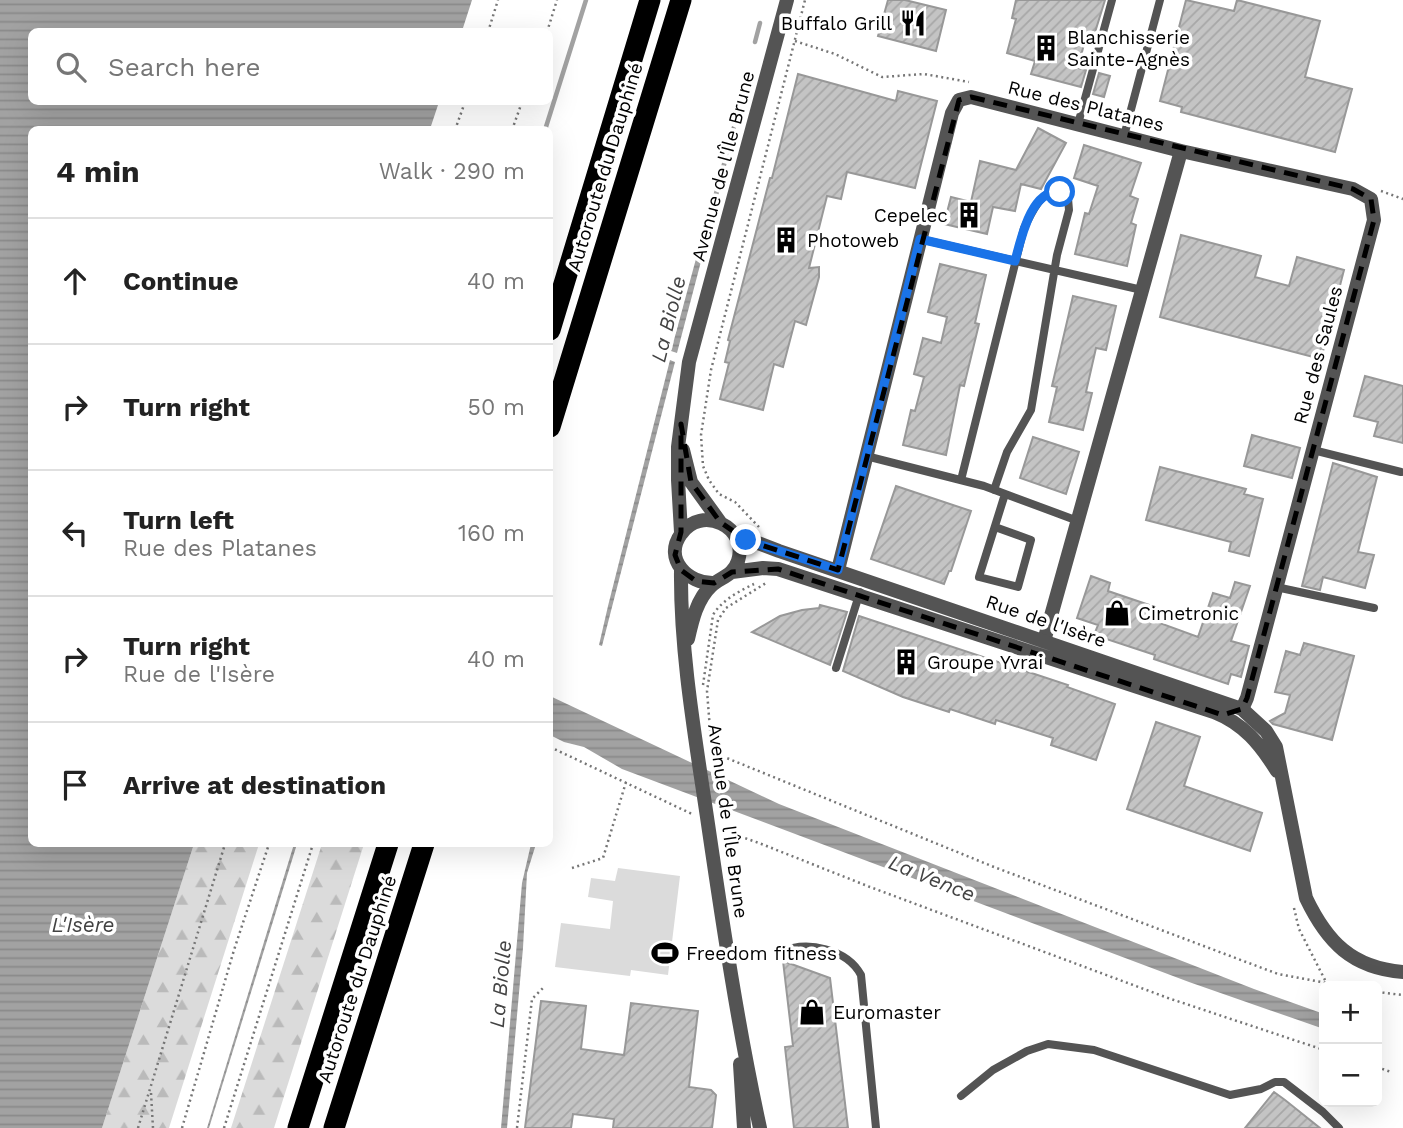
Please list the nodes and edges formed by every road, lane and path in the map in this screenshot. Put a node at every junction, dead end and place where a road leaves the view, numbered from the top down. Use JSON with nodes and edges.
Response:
{"nodes":[{"id":1,"x":498,"y":0,"type":"edge"},
{"id":2,"x":556,"y":0,"type":"edge"},
{"id":3,"x":650,"y":0,"type":"edge"},
{"id":4,"x":681,"y":0,"type":"edge"},
{"id":5,"x":787,"y":0,"type":"edge"},
{"id":6,"x":805,"y":0,"type":"edge"},
{"id":7,"x":1112,"y":0,"type":"edge"},
{"id":8,"x":1160,"y":0,"type":"edge"},
{"id":9,"x":489,"y":28,"type":"edge"},
{"id":10,"x":548,"y":28,"type":"edge"},
{"id":11,"x":464,"y":105,"type":"edge"},
{"id":12,"x":521,"y":105,"type":"edge"},
{"id":13,"x":1078,"y":124,"type":"junction"},
{"id":14,"x":456,"y":126,"type":"edge"},
{"id":15,"x":513,"y":126,"type":"edge"},
{"id":16,"x":1124,"y":136,"type":"junction"},
{"id":17,"x":1181,"y":151,"type":"junction"},
{"id":18,"x":920,"y":239,"type":"junction"},
{"id":19,"x":1015,"y":261,"type":"junction"},
{"id":20,"x":1055,"y":270,"type":"junction"},
{"id":21,"x":1142,"y":290,"type":"junction"},
{"id":22,"x":553,"y":320,"type":"edge"},
{"id":23,"x":553,"y":417,"type":"edge"},
{"id":24,"x":681,"y":424,"type":"junction"},
{"id":25,"x":1313,"y":450,"type":"junction"},
{"id":26,"x":866,"y":456,"type":"junction"},
{"id":27,"x":1401,"y":472,"type":"dead end"},
{"id":28,"x":961,"y":480,"type":"junction"},
{"id":29,"x":994,"y":490,"type":"junction"},
{"id":30,"x":1005,"y":494,"type":"junction"},
{"id":31,"x":1078,"y":521,"type":"junction"},
{"id":32,"x":720,"y":522,"type":"junction"},
{"id":33,"x":995,"y":527,"type":"junction"},
{"id":34,"x":681,"y":532,"type":"junction"},
{"id":35,"x":734,"y":534,"type":"junction"},
{"id":36,"x":764,"y":534,"type":"dead end"},
{"id":37,"x":681,"y":570,"type":"junction"},
{"id":38,"x":838,"y":570,"type":"junction"},
{"id":39,"x":733,"y":572,"type":"junction"},
{"id":40,"x":760,"y":579,"type":"dead end"},
{"id":41,"x":713,"y":583,"type":"junction"},
{"id":42,"x":766,"y":583,"type":"dead end"},
{"id":43,"x":833,"y":585,"type":"junction"},
{"id":44,"x":862,"y":587,"type":"junction"},
{"id":45,"x":1276,"y":587,"type":"junction"},
{"id":46,"x":1374,"y":608,"type":"dead end"},
{"id":47,"x":1044,"y":640,"type":"junction"},
{"id":48,"x":685,"y":647,"type":"junction"},
{"id":49,"x":836,"y":668,"type":"dead end"},
{"id":50,"x":1242,"y":709,"type":"junction"},
{"id":51,"x":1223,"y":715,"type":"junction"},
{"id":52,"x":553,"y":748,"type":"edge"},
{"id":53,"x":704,"y":755,"type":"junction"},
{"id":54,"x":1282,"y":777,"type":"junction"},
{"id":55,"x":626,"y":782,"type":"junction"},
{"id":56,"x":701,"y":812,"type":"junction"},
{"id":57,"x":710,"y":838,"type":"junction"},
{"id":58,"x":224,"y":847,"type":"edge"},
{"id":59,"x":268,"y":847,"type":"edge"},
{"id":60,"x":312,"y":847,"type":"edge"},
{"id":61,"x":386,"y":847,"type":"edge"},
{"id":62,"x":423,"y":847,"type":"edge"},
{"id":63,"x":572,"y":868,"type":"dead end"},
{"id":64,"x":1294,"y":902,"type":"dead end"},
{"id":65,"x":780,"y":951,"type":"dead end"},
{"id":66,"x":1403,"y":972,"type":"edge"},
{"id":67,"x":1326,"y":981,"type":"edge"},
{"id":68,"x":1319,"y":982,"type":"edge"},
{"id":69,"x":544,"y":988,"type":"dead end"},
{"id":70,"x":1382,"y":993,"type":"edge"},
{"id":71,"x":1403,"y":995,"type":"edge"},
{"id":72,"x":741,"y":1041,"type":"junction"},
{"id":73,"x":1319,"y":1048,"type":"edge"},
{"id":74,"x":1382,"y":1069,"type":"edge"},
{"id":75,"x":1391,"y":1072,"type":"dead end"},
{"id":76,"x":150,"y":1089,"type":"junction"},
{"id":77,"x":961,"y":1096,"type":"dead end"},
{"id":78,"x":138,"y":1128,"type":"edge"},
{"id":79,"x":153,"y":1128,"type":"edge"},
{"id":80,"x":181,"y":1128,"type":"edge"},
{"id":81,"x":225,"y":1128,"type":"edge"},
{"id":82,"x":298,"y":1128,"type":"edge"},
{"id":83,"x":334,"y":1128,"type":"edge"},
{"id":84,"x":517,"y":1128,"type":"edge"},
{"id":85,"x":744,"y":1128,"type":"edge"},
{"id":86,"x":760,"y":1128,"type":"edge"},
{"id":87,"x":876,"y":1128,"type":"edge"},
{"id":88,"x":1339,"y":1128,"type":"edge"}],
"edges":[{"from":1,"to":9,"type":"path"},
{"from":2,"to":10,"type":"path"},
{"from":3,"to":22,"type":"highway","name":"Autoroute du Dauphiné"},
{"from":4,"to":23,"type":"highway","name":"Autoroute du Dauphiné"},
{"from":5,"to":24,"type":"street","name":"Avenue de l'Île Brune"},
{"from":6,"to":36,"type":"path"},
{"from":7,"to":13,"type":"lane"},
{"from":8,"to":16,"type":"lane"},
{"from":11,"to":14,"type":"path"},
{"from":12,"to":15,"type":"path"},
{"from":13,"to":16,"type":"street","name":"Rue des Platanes"},
{"from":13,"to":18,"type":"street","name":"Rue des Platanes"},
{"from":16,"to":17,"type":"street","name":"Rue des Platanes"},
{"from":17,"to":21,"type":"street","name":"Rue des Platanes"},
{"from":17,"to":25,"type":"street","name":"Rue des Saules"},
{"from":18,"to":19,"type":"lane"},
{"from":18,"to":26,"type":"street","name":"Rue des Platanes"},
{"from":19,"to":20,"type":"lane"},
{"from":19,"to":20,"type":"lane"},
{"from":19,"to":28,"type":"lane"},
{"from":20,"to":21,"type":"lane"},
{"from":20,"to":29,"type":"lane"},
{"from":21,"to":31,"type":"street","name":"Rue des Platanes"},
{"from":24,"to":32,"type":"street","name":"Avenue de l'Île Brune"},
{"from":24,"to":34,"type":"street","name":"Avenue de l'Île Brune"},
{"from":25,"to":27,"type":"lane"},
{"from":25,"to":45,"type":"street","name":"Rue des Saules"},
{"from":26,"to":28,"type":"lane"},
{"from":26,"to":38,"type":"street","name":"Rue des Platanes"},
{"from":28,"to":29,"type":"lane"},
{"from":29,"to":30,"type":"lane"},
{"from":30,"to":31,"type":"lane"},
{"from":30,"to":33,"type":"lane"},
{"from":31,"to":47,"type":"street","name":"Rue des Platanes"},
{"from":32,"to":34,"type":"street"},
{"from":32,"to":35,"type":"street"},
{"from":33,"to":33,"type":"lane"},
{"from":34,"to":37,"type":"street"},
{"from":35,"to":38,"type":"street","name":"Rue de l'Isère"},
{"from":35,"to":39,"type":"street"},
{"from":37,"to":41,"type":"street"},
{"from":37,"to":48,"type":"street","name":"Avenue de l'Île Brune"},
{"from":38,"to":43,"type":"street"},
{"from":38,"to":44,"type":"street","name":"Rue de l'Isère"},
{"from":39,"to":41,"type":"street"},
{"from":39,"to":43,"type":"street","name":"Rue de l'Isère"},
{"from":40,"to":53,"type":"path"},
{"from":41,"to":48,"type":"street","name":"Avenue de l'Île Brune"},
{"from":42,"to":53,"type":"path"},
{"from":43,"to":44,"type":"street","name":"Rue de l'Isère"},
{"from":44,"to":47,"type":"street","name":"Rue de l'Isère"},
{"from":44,"to":49,"type":"lane"},
{"from":44,"to":51,"type":"street","name":"Rue de l'Isère"},
{"from":45,"to":46,"type":"lane"},
{"from":45,"to":50,"type":"street","name":"Rue des Saules"},
{"from":47,"to":50,"type":"street","name":"Rue de l'Isère"},
{"from":48,"to":53,"type":"street","name":"Avenue de l'Île Brune"},
{"from":50,"to":51,"type":"street"},
{"from":50,"to":54,"type":"street","name":"Rue de l'Isère"},
{"from":51,"to":54,"type":"street","name":"Rue de l'Isère"},
{"from":52,"to":55,"type":"path"},
{"from":53,"to":56,"type":"street","name":"Avenue de l'Île Brune"},
{"from":53,"to":68,"type":"path"},
{"from":54,"to":66,"type":"street","name":"Rue de l'Isère"},
{"from":55,"to":56,"type":"path"},
{"from":55,"to":63,"type":"path"},
{"from":56,"to":57,"type":"street","name":"Avenue de l'Île Brune"},
{"from":57,"to":72,"type":"street","name":"Avenue de l'Île Brune"},
{"from":57,"to":73,"type":"path"},
{"from":58,"to":76,"type":"path"},
{"from":59,"to":80,"type":"path"},
{"from":60,"to":81,"type":"path"},
{"from":61,"to":82,"type":"highway","name":"Autoroute du Dauphiné"},
{"from":62,"to":83,"type":"highway","name":"Autoroute du Dauphiné"},
{"from":64,"to":67,"type":"path"},
{"from":65,"to":87,"type":"lane"},
{"from":69,"to":84,"type":"path"},
{"from":70,"to":71,"type":"path"},
{"from":72,"to":85,"type":"street","name":"Avenue de l'Île Brune"},
{"from":72,"to":86,"type":"street","name":"Avenue de l'Île Brune"},
{"from":74,"to":75,"type":"path"},
{"from":76,"to":78,"type":"path"},
{"from":76,"to":79,"type":"path"},
{"from":77,"to":88,"type":"lane"}]}
